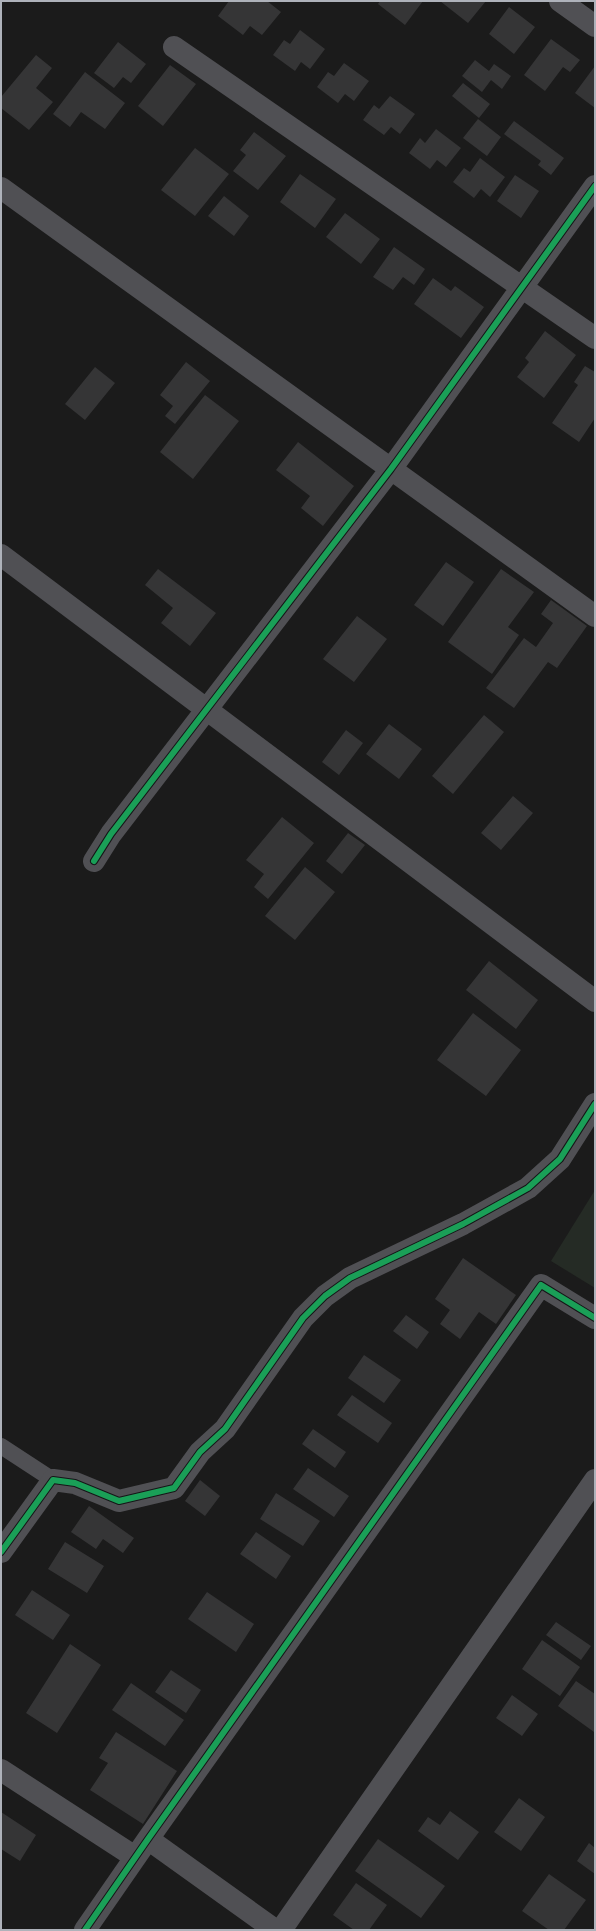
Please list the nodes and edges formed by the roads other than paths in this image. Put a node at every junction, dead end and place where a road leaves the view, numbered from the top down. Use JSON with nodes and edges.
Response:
{"nodes":[{"id":1,"x":560,"y":1,"type":"edge"},
{"id":2,"x":595,"y":26,"type":"edge"},
{"id":3,"x":174,"y":47,"type":"dead end"},
{"id":4,"x":595,"y":186,"type":"edge"},
{"id":5,"x":1,"y":188,"type":"edge"},
{"id":6,"x":522,"y":288,"type":"junction"},
{"id":7,"x":595,"y":338,"type":"edge"},
{"id":8,"x":391,"y":469,"type":"junction"},
{"id":9,"x":1,"y":555,"type":"edge"},
{"id":10,"x":595,"y":616,"type":"edge"},
{"id":11,"x":206,"y":710,"type":"junction"},
{"id":12,"x":94,"y":861,"type":"dead end"},
{"id":13,"x":595,"y":1002,"type":"edge"},
{"id":14,"x":595,"y":1104,"type":"edge"},
{"id":15,"x":595,"y":1318,"type":"edge"},
{"id":16,"x":1,"y":1446,"type":"edge"},
{"id":17,"x":52,"y":1480,"type":"junction"},
{"id":18,"x":595,"y":1480,"type":"edge"},
{"id":19,"x":1,"y":1552,"type":"edge"},
{"id":20,"x":1,"y":1770,"type":"edge"},
{"id":21,"x":148,"y":1839,"type":"junction"},
{"id":22,"x":135,"y":1857,"type":"junction"},
{"id":23,"x":85,"y":1930,"type":"edge"},
{"id":24,"x":275,"y":1930,"type":"edge"},
{"id":25,"x":281,"y":1930,"type":"edge"}],
"edges":[{"from":1,"to":2,"type":"street"},
{"from":3,"to":6,"type":"street"},
{"from":4,"to":6,"type":"street"},
{"from":5,"to":8,"type":"street"},
{"from":6,"to":7,"type":"street"},
{"from":6,"to":8,"type":"street"},
{"from":8,"to":10,"type":"street"},
{"from":8,"to":11,"type":"street"},
{"from":9,"to":11,"type":"street"},
{"from":11,"to":12,"type":"street"},
{"from":11,"to":13,"type":"street"},
{"from":14,"to":17,"type":"street"},
{"from":15,"to":21,"type":"street"},
{"from":16,"to":17,"type":"lane"},
{"from":17,"to":19,"type":"street"},
{"from":18,"to":25,"type":"street"},
{"from":20,"to":22,"type":"street"},
{"from":21,"to":22,"type":"street"},
{"from":21,"to":24,"type":"street"},
{"from":22,"to":23,"type":"street"}]}
